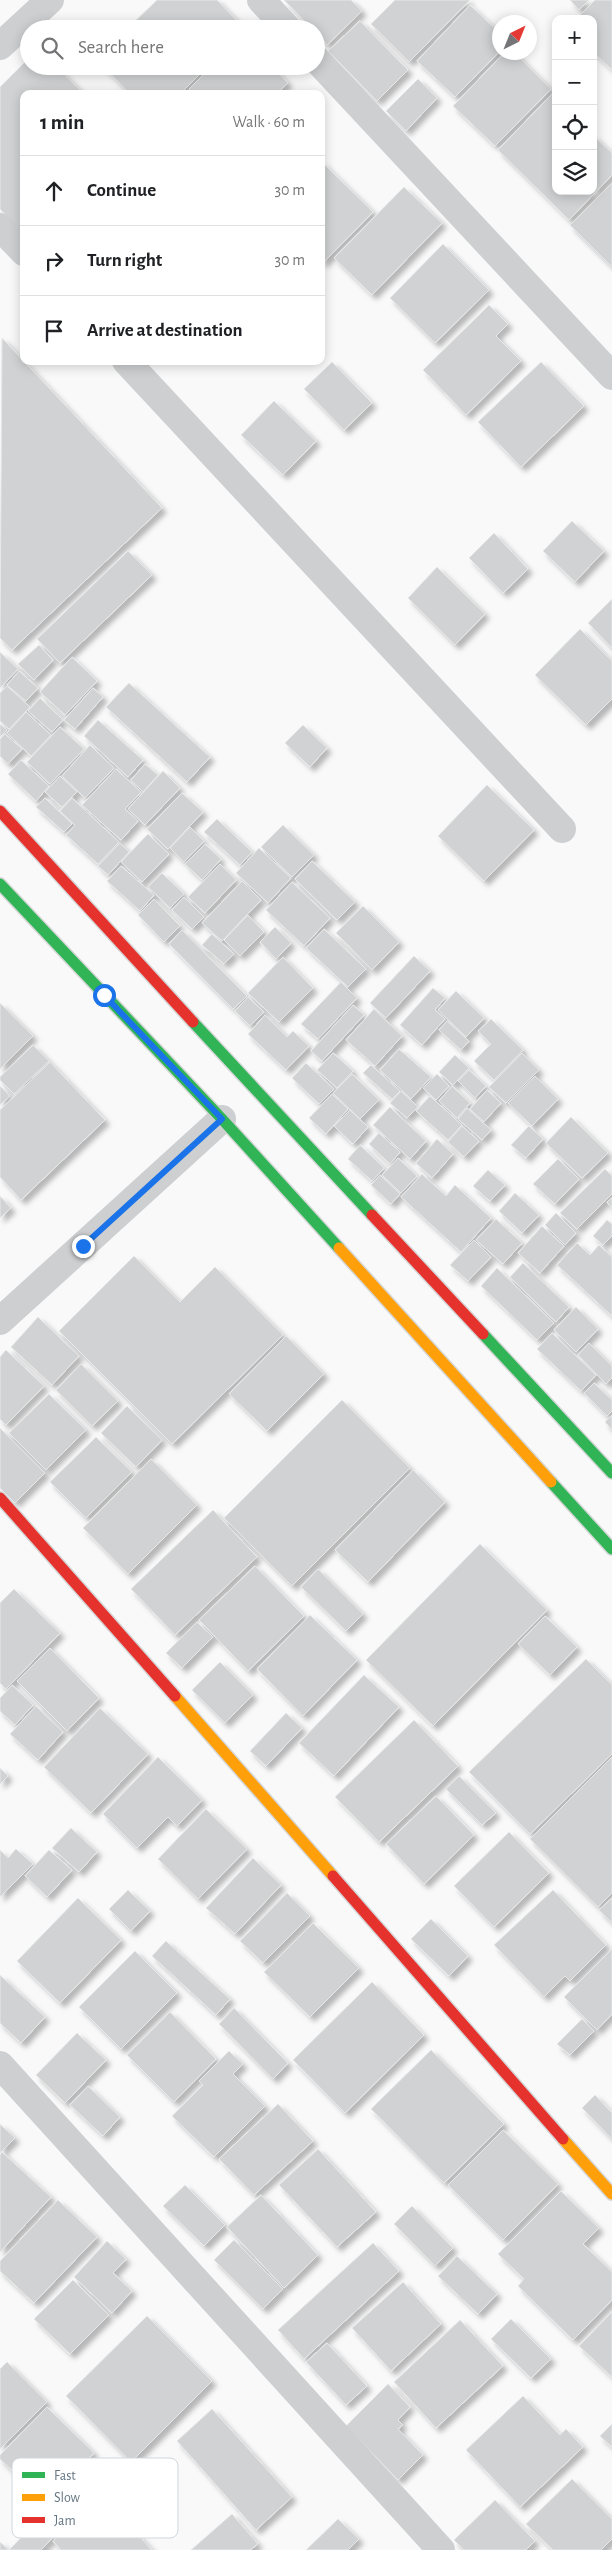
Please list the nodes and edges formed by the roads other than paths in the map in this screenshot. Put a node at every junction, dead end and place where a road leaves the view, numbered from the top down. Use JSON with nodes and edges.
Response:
{"nodes":[{"id":1,"x":50,"y":0,"type":"edge"},
{"id":2,"x":261,"y":0,"type":"edge"},
{"id":3,"x":28,"y":20,"type":"edge"},
{"id":4,"x":280,"y":20,"type":"edge"},
{"id":5,"x":20,"y":28,"type":"edge"},
{"id":6,"x":0,"y":46,"type":"edge"},
{"id":7,"x":325,"y":69,"type":"edge"},
{"id":8,"x":0,"y":227,"type":"edge"},
{"id":9,"x":20,"y":248,"type":"edge"},
{"id":10,"x":130,"y":365,"type":"edge"},
{"id":11,"x":612,"y":376,"type":"edge"},
{"id":12,"x":0,"y":811,"type":"edge"},
{"id":13,"x":562,"y":829,"type":"dead end"},
{"id":14,"x":0,"y":884,"type":"edge"},
{"id":15,"x":222,"y":1119,"type":"junction"},
{"id":16,"x":0,"y":1321,"type":"edge"},
{"id":17,"x":612,"y":1473,"type":"edge"},
{"id":18,"x":0,"y":1498,"type":"edge"},
{"id":19,"x":612,"y":1549,"type":"edge"},
{"id":20,"x":0,"y":2065,"type":"edge"},
{"id":21,"x":612,"y":2194,"type":"edge"},
{"id":22,"x":441,"y":2550,"type":"edge"}],
"edges":[{"from":1,"to":3,"type":"street"},
{"from":2,"to":4,"type":"street"},
{"from":5,"to":6,"type":"street"},
{"from":7,"to":11,"type":"street"},
{"from":8,"to":9,"type":"street"},
{"from":10,"to":13,"type":"street"},
{"from":12,"to":17,"type":"main road"},
{"from":14,"to":15,"type":"main road"},
{"from":15,"to":16,"type":"street"},
{"from":15,"to":19,"type":"main road"},
{"from":18,"to":21,"type":"main road"},
{"from":20,"to":22,"type":"street"}]}
